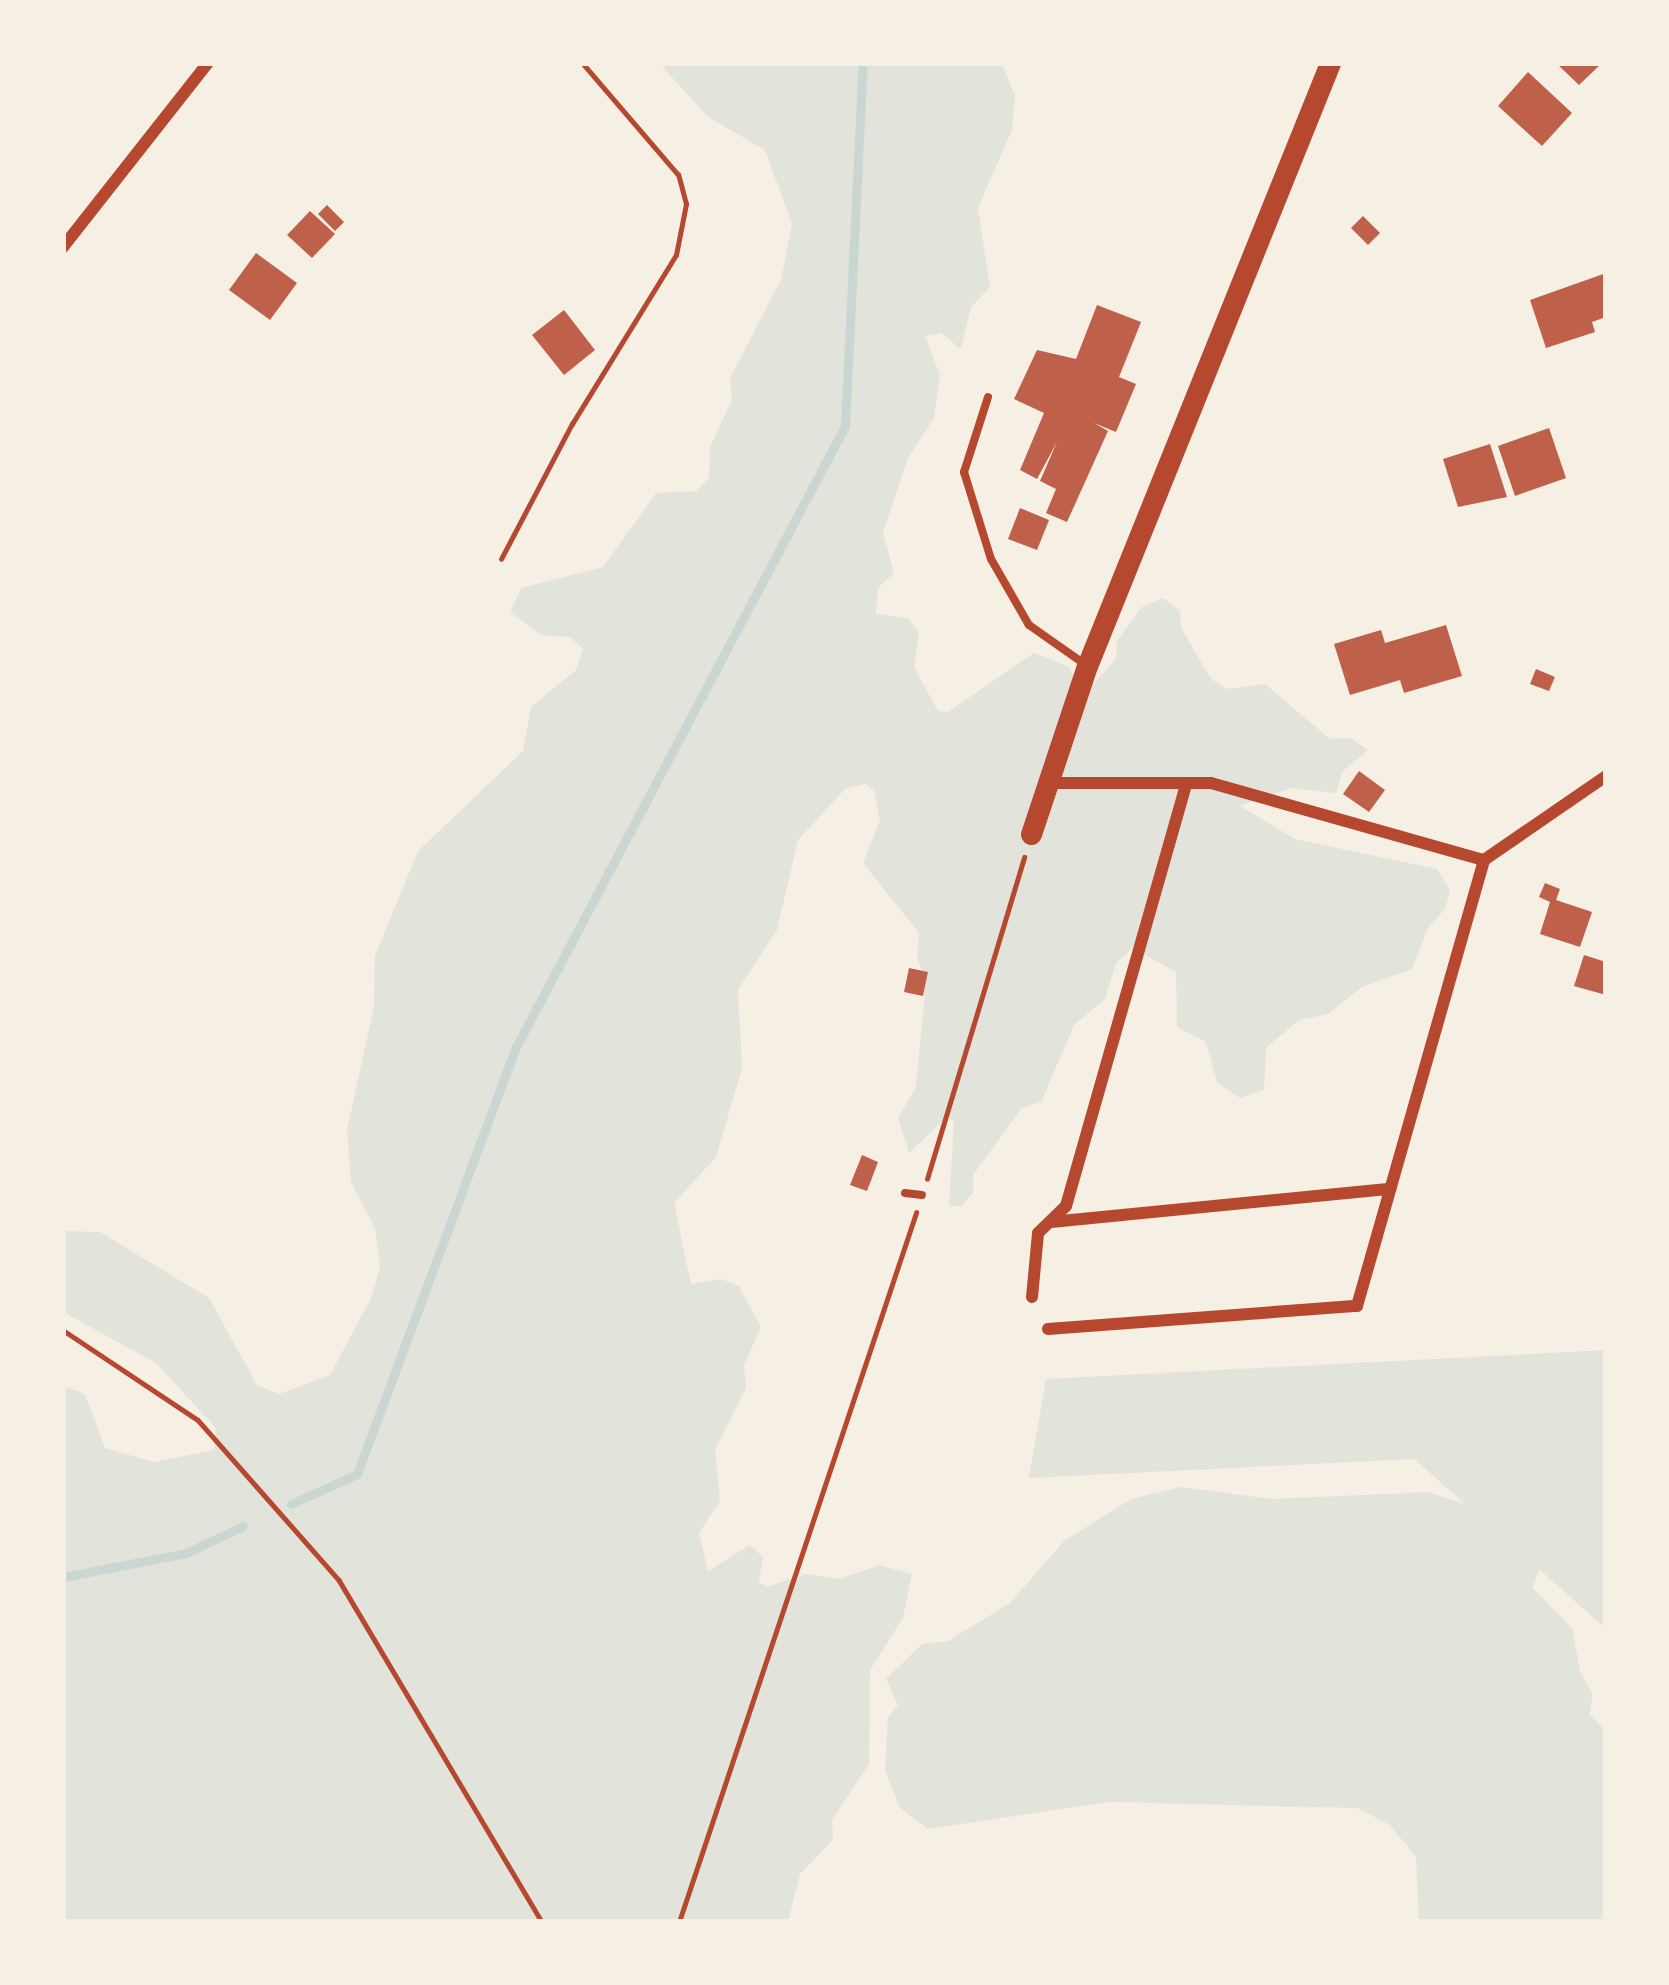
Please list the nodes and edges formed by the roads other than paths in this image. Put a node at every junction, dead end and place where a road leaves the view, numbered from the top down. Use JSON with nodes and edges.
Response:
{"nodes":[{"id":1,"x":208,"y":63,"type":"edge"},
{"id":2,"x":1330,"y":63,"type":"edge"},
{"id":3,"x":63,"y":247,"type":"edge"},
{"id":4,"x":988,"y":397,"type":"dead end"},
{"id":5,"x":1088,"y":666,"type":"junction"},
{"id":6,"x":1606,"y":776,"type":"edge"},
{"id":7,"x":1047,"y":784,"type":"junction"},
{"id":8,"x":1186,"y":784,"type":"junction"},
{"id":9,"x":1031,"y":834,"type":"road end"},
{"id":10,"x":1484,"y":860,"type":"junction"},
{"id":11,"x":1390,"y":1190,"type":"junction"},
{"id":12,"x":905,"y":1192,"type":"dead end"},
{"id":13,"x":922,"y":1195,"type":"road end"},
{"id":14,"x":1049,"y":1222,"type":"junction"},
{"id":15,"x":1032,"y":1298,"type":"dead end"},
{"id":16,"x":1048,"y":1329,"type":"dead end"}],
"edges":[{"from":1,"to":3,"type":"street"},
{"from":2,"to":5,"type":"street"},
{"from":4,"to":5,"type":"lane"},
{"from":5,"to":7,"type":"street"},
{"from":6,"to":10,"type":"street"},
{"from":7,"to":8,"type":"street"},
{"from":7,"to":9,"type":"street"},
{"from":8,"to":10,"type":"street"},
{"from":8,"to":14,"type":"street"},
{"from":10,"to":11,"type":"street"},
{"from":11,"to":14,"type":"street"},
{"from":11,"to":16,"type":"street"},
{"from":12,"to":13,"type":"lane"},
{"from":14,"to":15,"type":"street"}]}
